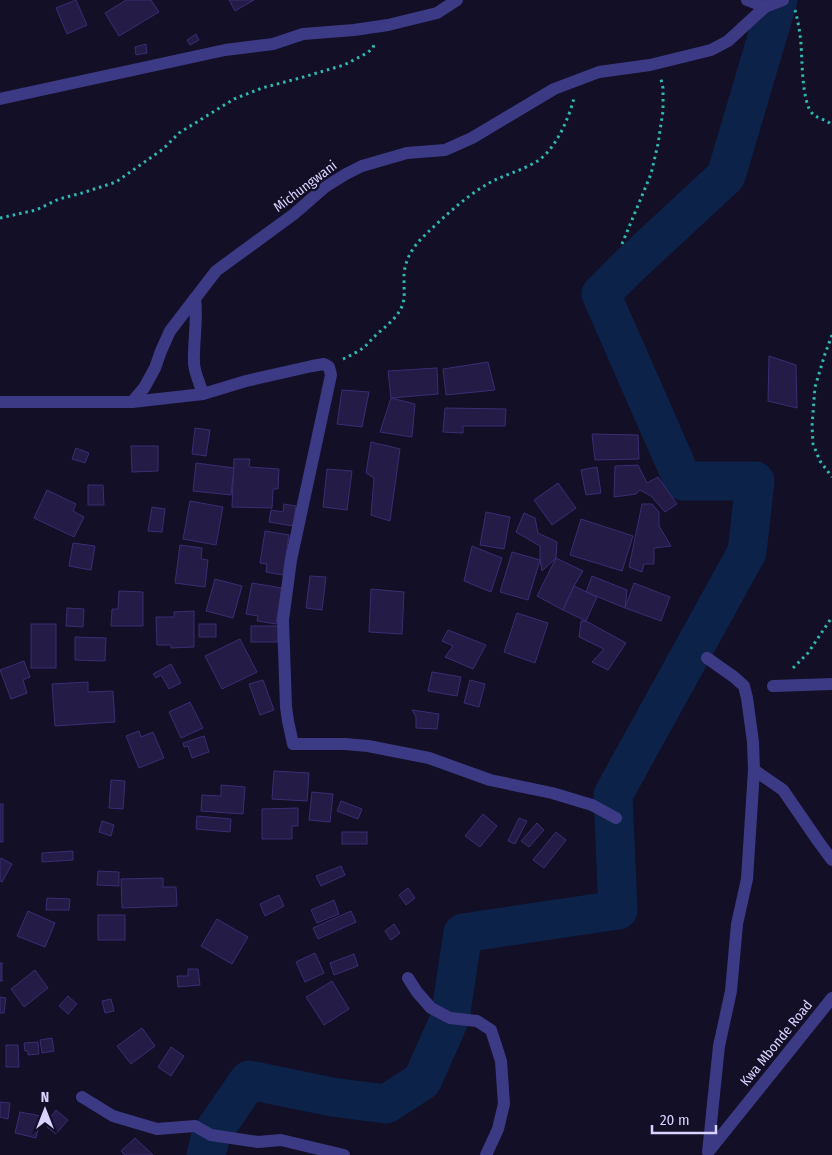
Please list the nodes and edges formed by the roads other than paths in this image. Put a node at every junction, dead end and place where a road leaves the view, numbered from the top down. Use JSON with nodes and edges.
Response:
{"nodes":[{"id":1,"x":457,"y":0,"type":"edge"},
{"id":2,"x":747,"y":0,"type":"edge"},
{"id":3,"x":783,"y":0,"type":"edge"},
{"id":4,"x":765,"y":7,"type":"junction"},
{"id":5,"x":0,"y":99,"type":"edge"},
{"id":6,"x":195,"y":298,"type":"junction"},
{"id":7,"x":203,"y":394,"type":"junction"},
{"id":8,"x":0,"y":402,"type":"edge"},
{"id":9,"x":132,"y":402,"type":"junction"},
{"id":10,"x":707,"y":658,"type":"dead end"},
{"id":11,"x":832,"y":684,"type":"edge"},
{"id":12,"x":773,"y":686,"type":"road end"},
{"id":13,"x":754,"y":770,"type":"junction"},
{"id":14,"x":616,"y":818,"type":"dead end"},
{"id":15,"x":832,"y":860,"type":"edge"},
{"id":16,"x":408,"y":978,"type":"dead end"},
{"id":17,"x":832,"y":998,"type":"edge"},
{"id":18,"x":82,"y":1097,"type":"dead end"},
{"id":19,"x":707,"y":1153,"type":"edge"},
{"id":20,"x":344,"y":1155,"type":"edge"},
{"id":21,"x":486,"y":1155,"type":"edge"}],
"edges":[{"from":1,"to":5,"type":"street"},
{"from":2,"to":4,"type":"street"},
{"from":3,"to":4,"type":"street"},
{"from":4,"to":6,"type":"street","name":"Michungwani"},
{"from":6,"to":7,"type":"street"},
{"from":6,"to":9,"type":"street","name":"Michungwani"},
{"from":7,"to":9,"type":"street"},
{"from":7,"to":14,"type":"street"},
{"from":8,"to":9,"type":"street"},
{"from":10,"to":13,"type":"street"},
{"from":11,"to":12,"type":"street"},
{"from":13,"to":15,"type":"street"},
{"from":13,"to":19,"type":"street"},
{"from":16,"to":21,"type":"street"},
{"from":17,"to":19,"type":"street","name":"Kwa Mbonde Road"},
{"from":18,"to":20,"type":"street"}]}
